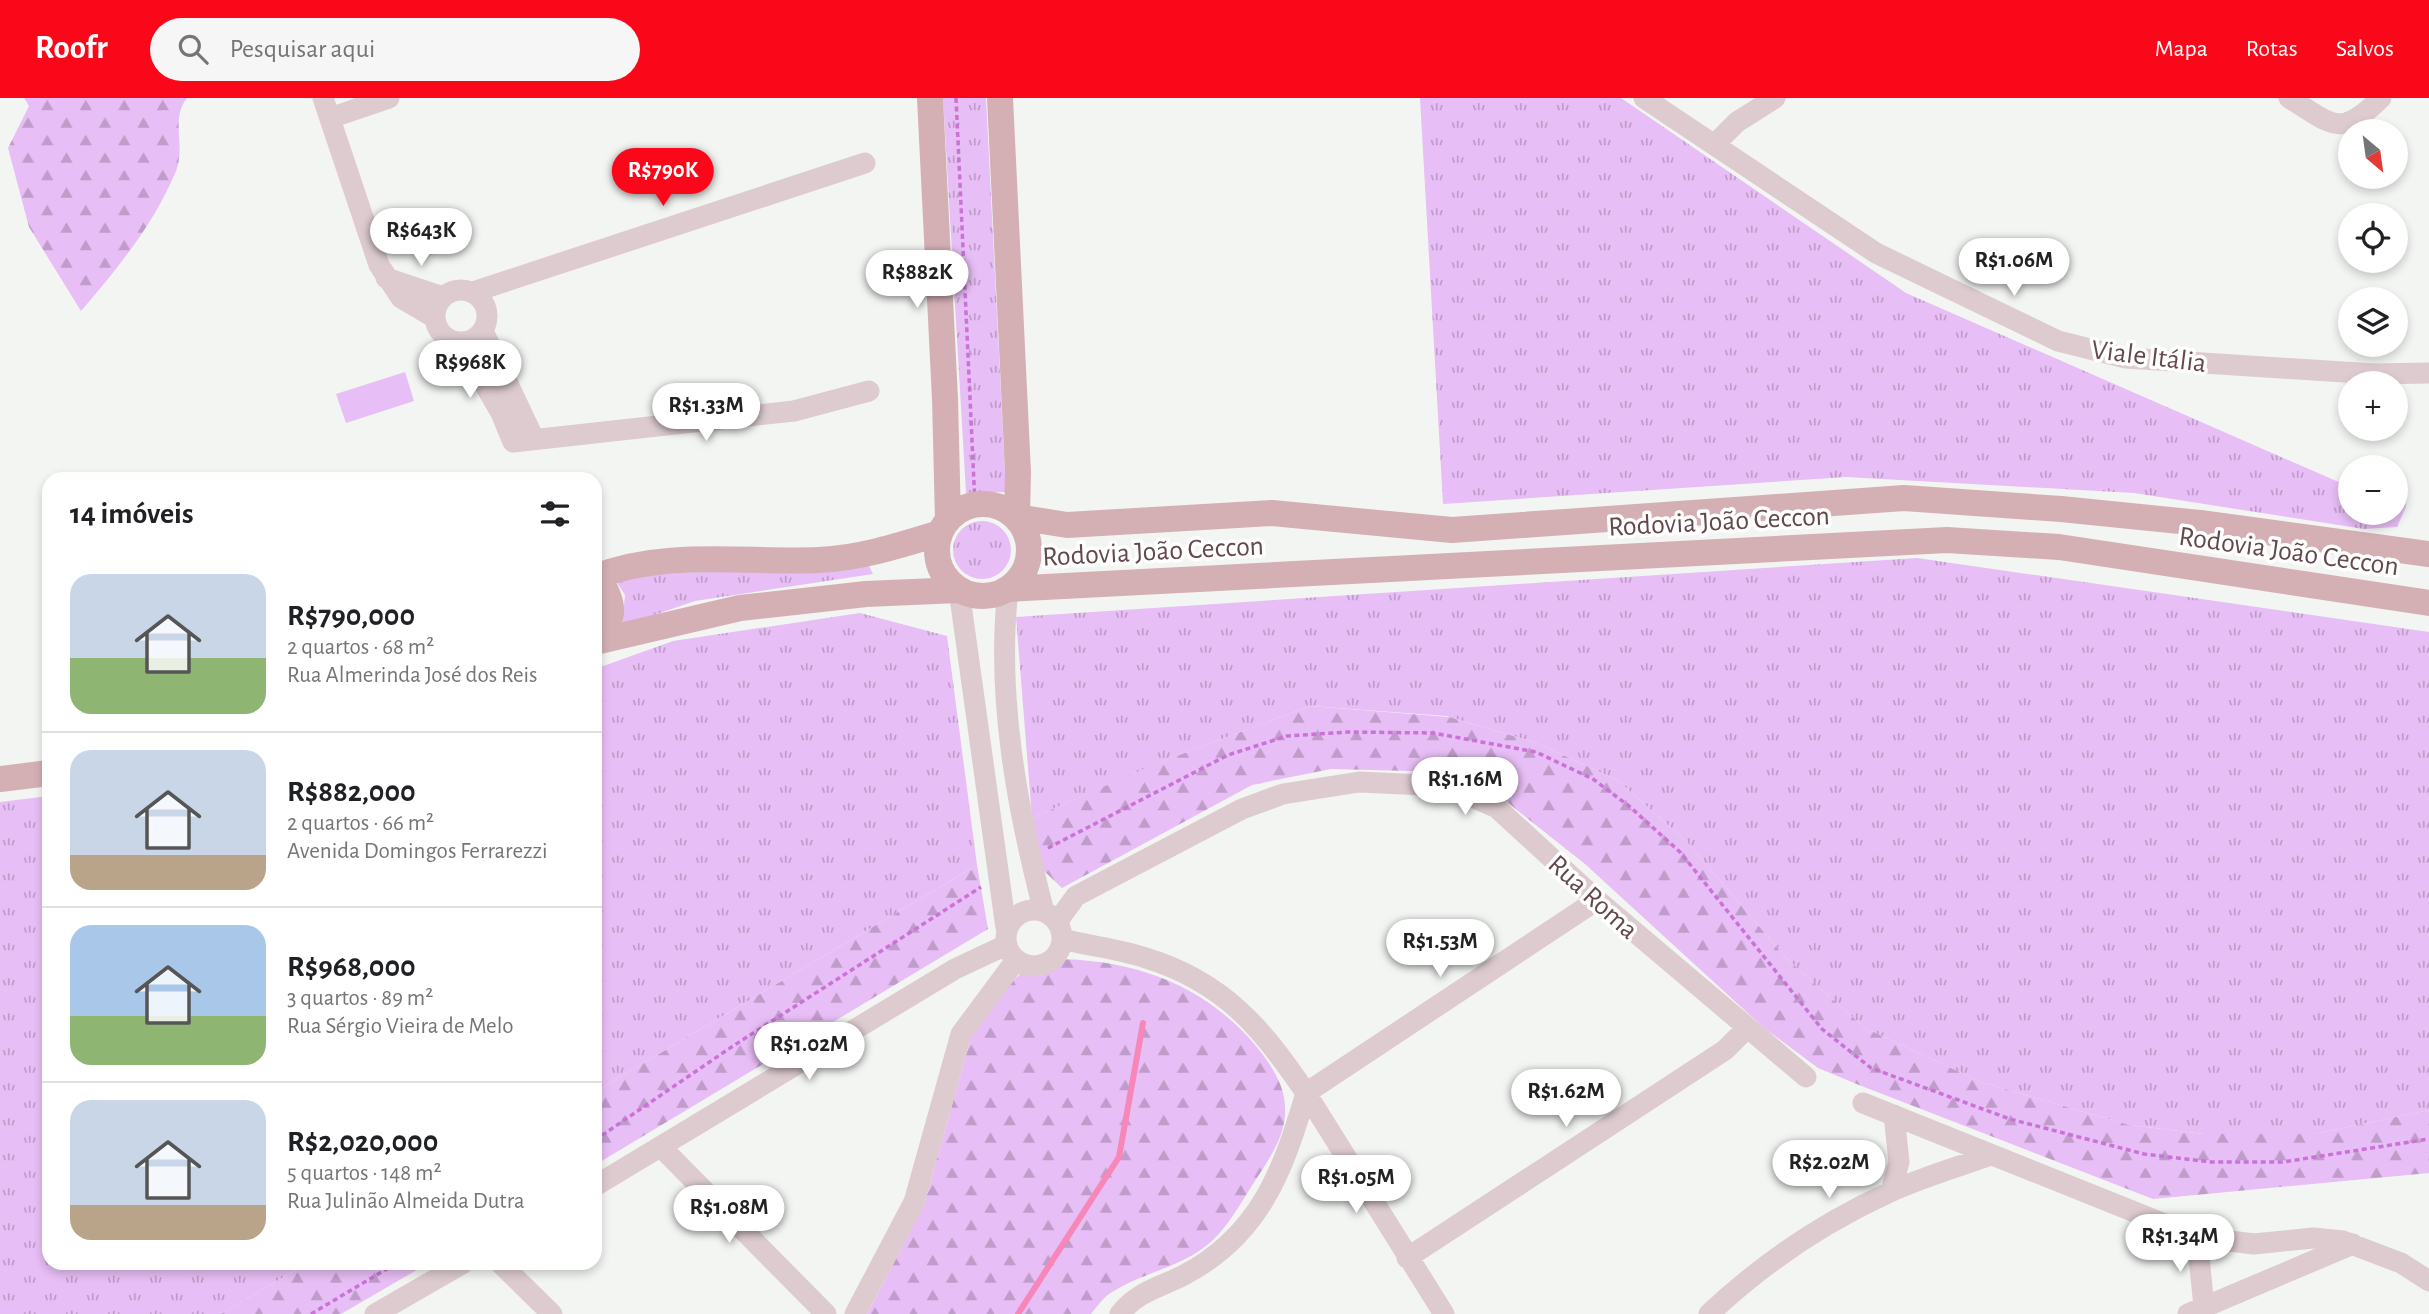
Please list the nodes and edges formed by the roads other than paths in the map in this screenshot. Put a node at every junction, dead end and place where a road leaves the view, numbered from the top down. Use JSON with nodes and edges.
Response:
{"nodes":[{"id":1,"x":389,"y":98,"type":"edge"},
{"id":2,"x":930,"y":98,"type":"edge"},
{"id":3,"x":1000,"y":98,"type":"edge"},
{"id":4,"x":1644,"y":98,"type":"edge"},
{"id":5,"x":1775,"y":98,"type":"edge"},
{"id":6,"x":2289,"y":98,"type":"edge"},
{"id":7,"x":2381,"y":98,"type":"edge"},
{"id":8,"x":326,"y":108,"type":"edge"},
{"id":9,"x":1715,"y":144,"type":"junction"},
{"id":10,"x":865,"y":163,"type":"dead end"},
{"id":11,"x":386,"y":278,"type":"junction"},
{"id":12,"x":473,"y":292,"type":"junction"},
{"id":13,"x":443,"y":297,"type":"junction"},
{"id":14,"x":435,"y":318,"type":"junction"},
{"id":15,"x":483,"y":331,"type":"junction"},
{"id":16,"x":460,"y":342,"type":"junction"},
{"id":17,"x":2429,"y":374,"type":"edge"},
{"id":18,"x":869,"y":391,"type":"dead end"},
{"id":19,"x":523,"y":441,"type":"junction"},
{"id":20,"x":1951,"y":502,"type":"junction"},
{"id":21,"x":1017,"y":517,"type":"junction"},
{"id":22,"x":944,"y":526,"type":"junction"},
{"id":23,"x":1947,"y":540,"type":"junction"},
{"id":24,"x":2429,"y":554,"type":"edge"},
{"id":25,"x":602,"y":575,"type":"edge"},
{"id":26,"x":602,"y":584,"type":"edge"},
{"id":27,"x":1008,"y":589,"type":"junction"},
{"id":28,"x":959,"y":590,"type":"junction"},
{"id":29,"x":2429,"y":603,"type":"edge"},
{"id":30,"x":602,"y":633,"type":"edge"},
{"id":31,"x":602,"y":640,"type":"edge"},
{"id":32,"x":42,"y":774,"type":"edge"},
{"id":33,"x":0,"y":779,"type":"edge"},
{"id":34,"x":1597,"y":900,"type":"junction"},
{"id":35,"x":1054,"y":924,"type":"junction"},
{"id":36,"x":1009,"y":944,"type":"junction"},
{"id":37,"x":1746,"y":1029,"type":"junction"},
{"id":38,"x":1805,"y":1077,"type":"dead end"},
{"id":39,"x":1306,"y":1093,"type":"junction"},
{"id":40,"x":1863,"y":1103,"type":"dead end"},
{"id":41,"x":1894,"y":1115,"type":"junction"},
{"id":42,"x":661,"y":1147,"type":"junction"},
{"id":43,"x":1992,"y":1155,"type":"junction"},
{"id":44,"x":602,"y":1182,"type":"edge"},
{"id":45,"x":1891,"y":1191,"type":"junction"},
{"id":46,"x":2197,"y":1237,"type":"junction"},
{"id":47,"x":2297,"y":1239,"type":"junction"},
{"id":48,"x":2354,"y":1243,"type":"junction"},
{"id":49,"x":1407,"y":1258,"type":"junction"},
{"id":50,"x":2307,"y":1262,"type":"junction"},
{"id":51,"x":452,"y":1270,"type":"edge"},
{"id":52,"x":507,"y":1270,"type":"edge"},
{"id":53,"x":2429,"y":1281,"type":"edge"},
{"id":54,"x":2196,"y":1311,"type":"edge"},
{"id":55,"x":376,"y":1314,"type":"edge"},
{"id":56,"x":552,"y":1314,"type":"edge"},
{"id":57,"x":827,"y":1314,"type":"edge"},
{"id":58,"x":855,"y":1314,"type":"edge"},
{"id":59,"x":1120,"y":1314,"type":"edge"},
{"id":60,"x":1444,"y":1314,"type":"edge"},
{"id":61,"x":1709,"y":1314,"type":"edge"}],
"edges":[{"from":1,"to":8,"type":"street"},
{"from":2,"to":22,"type":"main road"},
{"from":3,"to":21,"type":"main road"},
{"from":4,"to":9,"type":"street","name":"Viale Itália"},
{"from":5,"to":9,"type":"street"},
{"from":6,"to":7,"type":"street"},
{"from":8,"to":11,"type":"street"},
{"from":9,"to":17,"type":"street","name":"Viale Itália"},
{"from":10,"to":12,"type":"street"},
{"from":11,"to":13,"type":"street"},
{"from":11,"to":14,"type":"street"},
{"from":12,"to":13,"type":"street"},
{"from":12,"to":15,"type":"street"},
{"from":13,"to":14,"type":"street"},
{"from":14,"to":16,"type":"street"},
{"from":15,"to":16,"type":"street"},
{"from":15,"to":19,"type":"street"},
{"from":16,"to":19,"type":"street"},
{"from":18,"to":19,"type":"street"},
{"from":20,"to":21,"type":"main road","name":"Rodovia João Ceccon"},
{"from":20,"to":23,"type":"main road"},
{"from":20,"to":24,"type":"main road","name":"Rodovia João Ceccon"},
{"from":21,"to":22,"type":"main road"},
{"from":21,"to":27,"type":"main road"},
{"from":22,"to":25,"type":"main road"},
{"from":22,"to":28,"type":"main road"},
{"from":23,"to":27,"type":"main road","name":"Rodovia João Ceccon"},
{"from":23,"to":29,"type":"main road","name":"Rodovia João Ceccon"},
{"from":26,"to":30,"type":"main road"},
{"from":27,"to":28,"type":"main road"},
{"from":27,"to":35,"type":"street"},
{"from":28,"to":31,"type":"main road"},
{"from":28,"to":36,"type":"street"},
{"from":32,"to":33,"type":"main road"},
{"from":34,"to":35,"type":"street","name":"Rua Roma"},
{"from":34,"to":37,"type":"street","name":"Rua Roma"},
{"from":34,"to":39,"type":"street"},
{"from":35,"to":36,"type":"street","name":"Rua Roma"},
{"from":35,"to":36,"type":"street","name":"Rua Roma"},
{"from":35,"to":39,"type":"street"},
{"from":36,"to":42,"type":"street","name":"Rua Roma"},
{"from":36,"to":58,"type":"street"},
{"from":37,"to":38,"type":"street","name":"Rua Roma"},
{"from":37,"to":49,"type":"street"},
{"from":39,"to":49,"type":"street"},
{"from":39,"to":59,"type":"street"},
{"from":40,"to":41,"type":"street"},
{"from":41,"to":43,"type":"street"},
{"from":41,"to":45,"type":"street"},
{"from":42,"to":44,"type":"street","name":"Rua Roma"},
{"from":42,"to":57,"type":"street"},
{"from":43,"to":45,"type":"street"},
{"from":43,"to":46,"type":"street"},
{"from":45,"to":61,"type":"street"},
{"from":46,"to":47,"type":"street"},
{"from":46,"to":54,"type":"street"},
{"from":47,"to":48,"type":"street"},
{"from":47,"to":50,"type":"street"},
{"from":48,"to":50,"type":"street"},
{"from":48,"to":53,"type":"street"},
{"from":49,"to":60,"type":"street"},
{"from":50,"to":54,"type":"street"},
{"from":51,"to":55,"type":"street"},
{"from":52,"to":56,"type":"street"}]}
